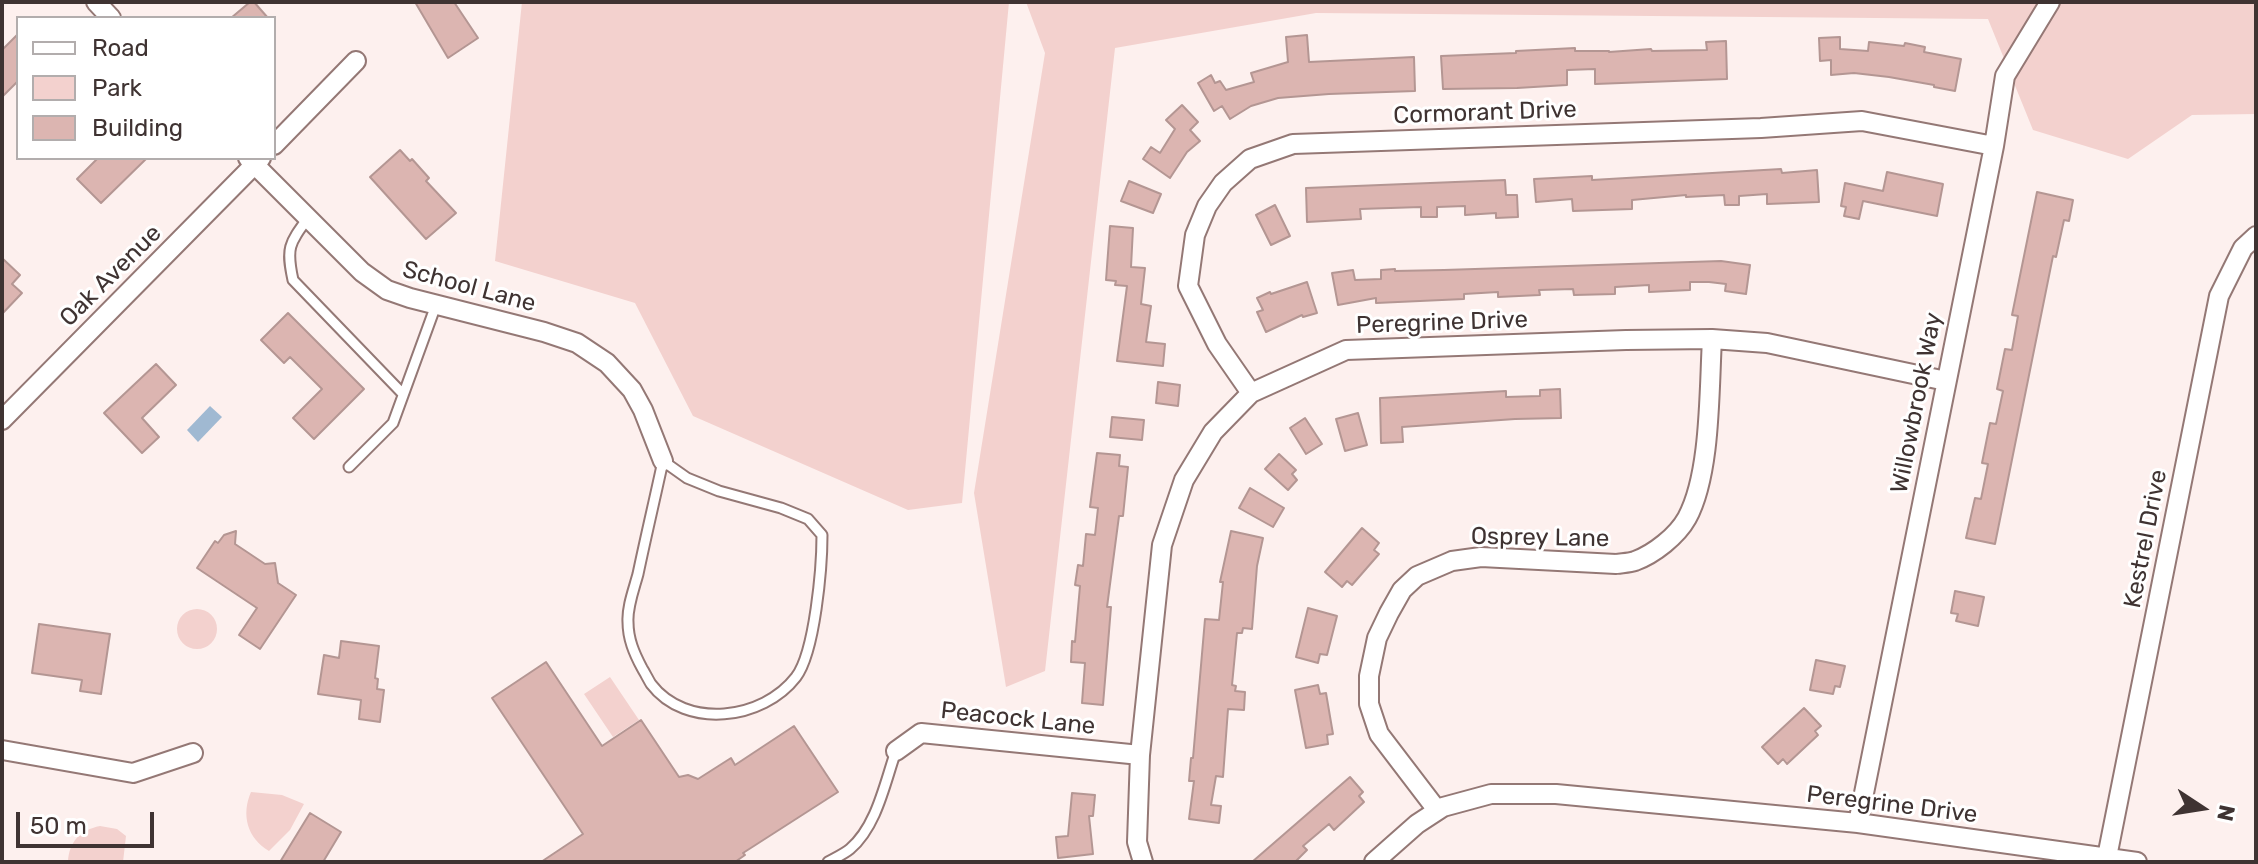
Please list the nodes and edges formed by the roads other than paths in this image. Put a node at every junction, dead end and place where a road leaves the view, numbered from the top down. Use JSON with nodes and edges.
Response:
{"nodes":[{"id":1,"x":2050,"y":2,"type":"edge"},
{"id":2,"x":356,"y":61,"type":"dead end"},
{"id":3,"x":276,"y":143,"type":"edge"},
{"id":4,"x":1994,"y":146,"type":"junction"},
{"id":5,"x":254,"y":160,"type":"edge"},
{"id":6,"x":308,"y":218,"type":"junction"},
{"id":7,"x":2256,"y":236,"type":"edge"},
{"id":8,"x":436,"y":305,"type":"junction"},
{"id":9,"x":1712,"y":339,"type":"junction"},
{"id":10,"x":1946,"y":381,"type":"junction"},
{"id":11,"x":1251,"y":393,"type":"junction"},
{"id":12,"x":403,"y":394,"type":"junction"},
{"id":13,"x":2,"y":420,"type":"edge"},
{"id":14,"x":663,"y":461,"type":"junction"},
{"id":15,"x":349,"y":467,"type":"dead end"},
{"id":16,"x":2,"y":750,"type":"edge"},
{"id":17,"x":896,"y":751,"type":"joint"},
{"id":18,"x":193,"y":753,"type":"dead end"},
{"id":19,"x":1140,"y":755,"type":"junction"},
{"id":20,"x":1437,"y":810,"type":"junction"},
{"id":21,"x":1858,"y":823,"type":"junction"},
{"id":22,"x":2106,"y":859,"type":"edge"},
{"id":23,"x":828,"y":862,"type":"edge"},
{"id":24,"x":1143,"y":862,"type":"edge"},
{"id":25,"x":1374,"y":862,"type":"edge"},
{"id":26,"x":2137,"y":862,"type":"edge"}],
"edges":[{"from":1,"to":4,"type":"street","name":"Willowbrook Way"},
{"from":2,"to":3,"type":"street"},
{"from":4,"to":10,"type":"street","name":"Willowbrook Way"},
{"from":4,"to":11,"type":"street","name":"Cormorant Drive"},
{"from":5,"to":6,"type":"street","name":"School Lane"},
{"from":5,"to":13,"type":"street","name":"Oak Avenue"},
{"from":6,"to":8,"type":"street","name":"School Lane"},
{"from":6,"to":12,"type":"lane"},
{"from":7,"to":22,"type":"street","name":"Kestrel Drive"},
{"from":8,"to":12,"type":"lane"},
{"from":8,"to":14,"type":"street","name":"School Lane"},
{"from":9,"to":10,"type":"street","name":"Peregrine Drive"},
{"from":9,"to":11,"type":"street","name":"Peregrine Drive"},
{"from":9,"to":20,"type":"street","name":"Osprey Lane"},
{"from":10,"to":21,"type":"street","name":"Willowbrook Way"},
{"from":11,"to":19,"type":"street","name":"Peregrine Drive"},
{"from":12,"to":15,"type":"lane"},
{"from":14,"to":14,"type":"lane"},
{"from":16,"to":18,"type":"street"},
{"from":17,"to":19,"type":"street","name":"Peacock Lane"},
{"from":17,"to":23,"type":"lane"},
{"from":19,"to":24,"type":"street","name":"Peregrine Drive"},
{"from":20,"to":21,"type":"street","name":"Peregrine Drive"},
{"from":20,"to":25,"type":"street","name":"Peregrine Drive"},
{"from":21,"to":22,"type":"street","name":"Peregrine Drive"},
{"from":22,"to":26,"type":"street","name":"Peregrine Drive"}]}
